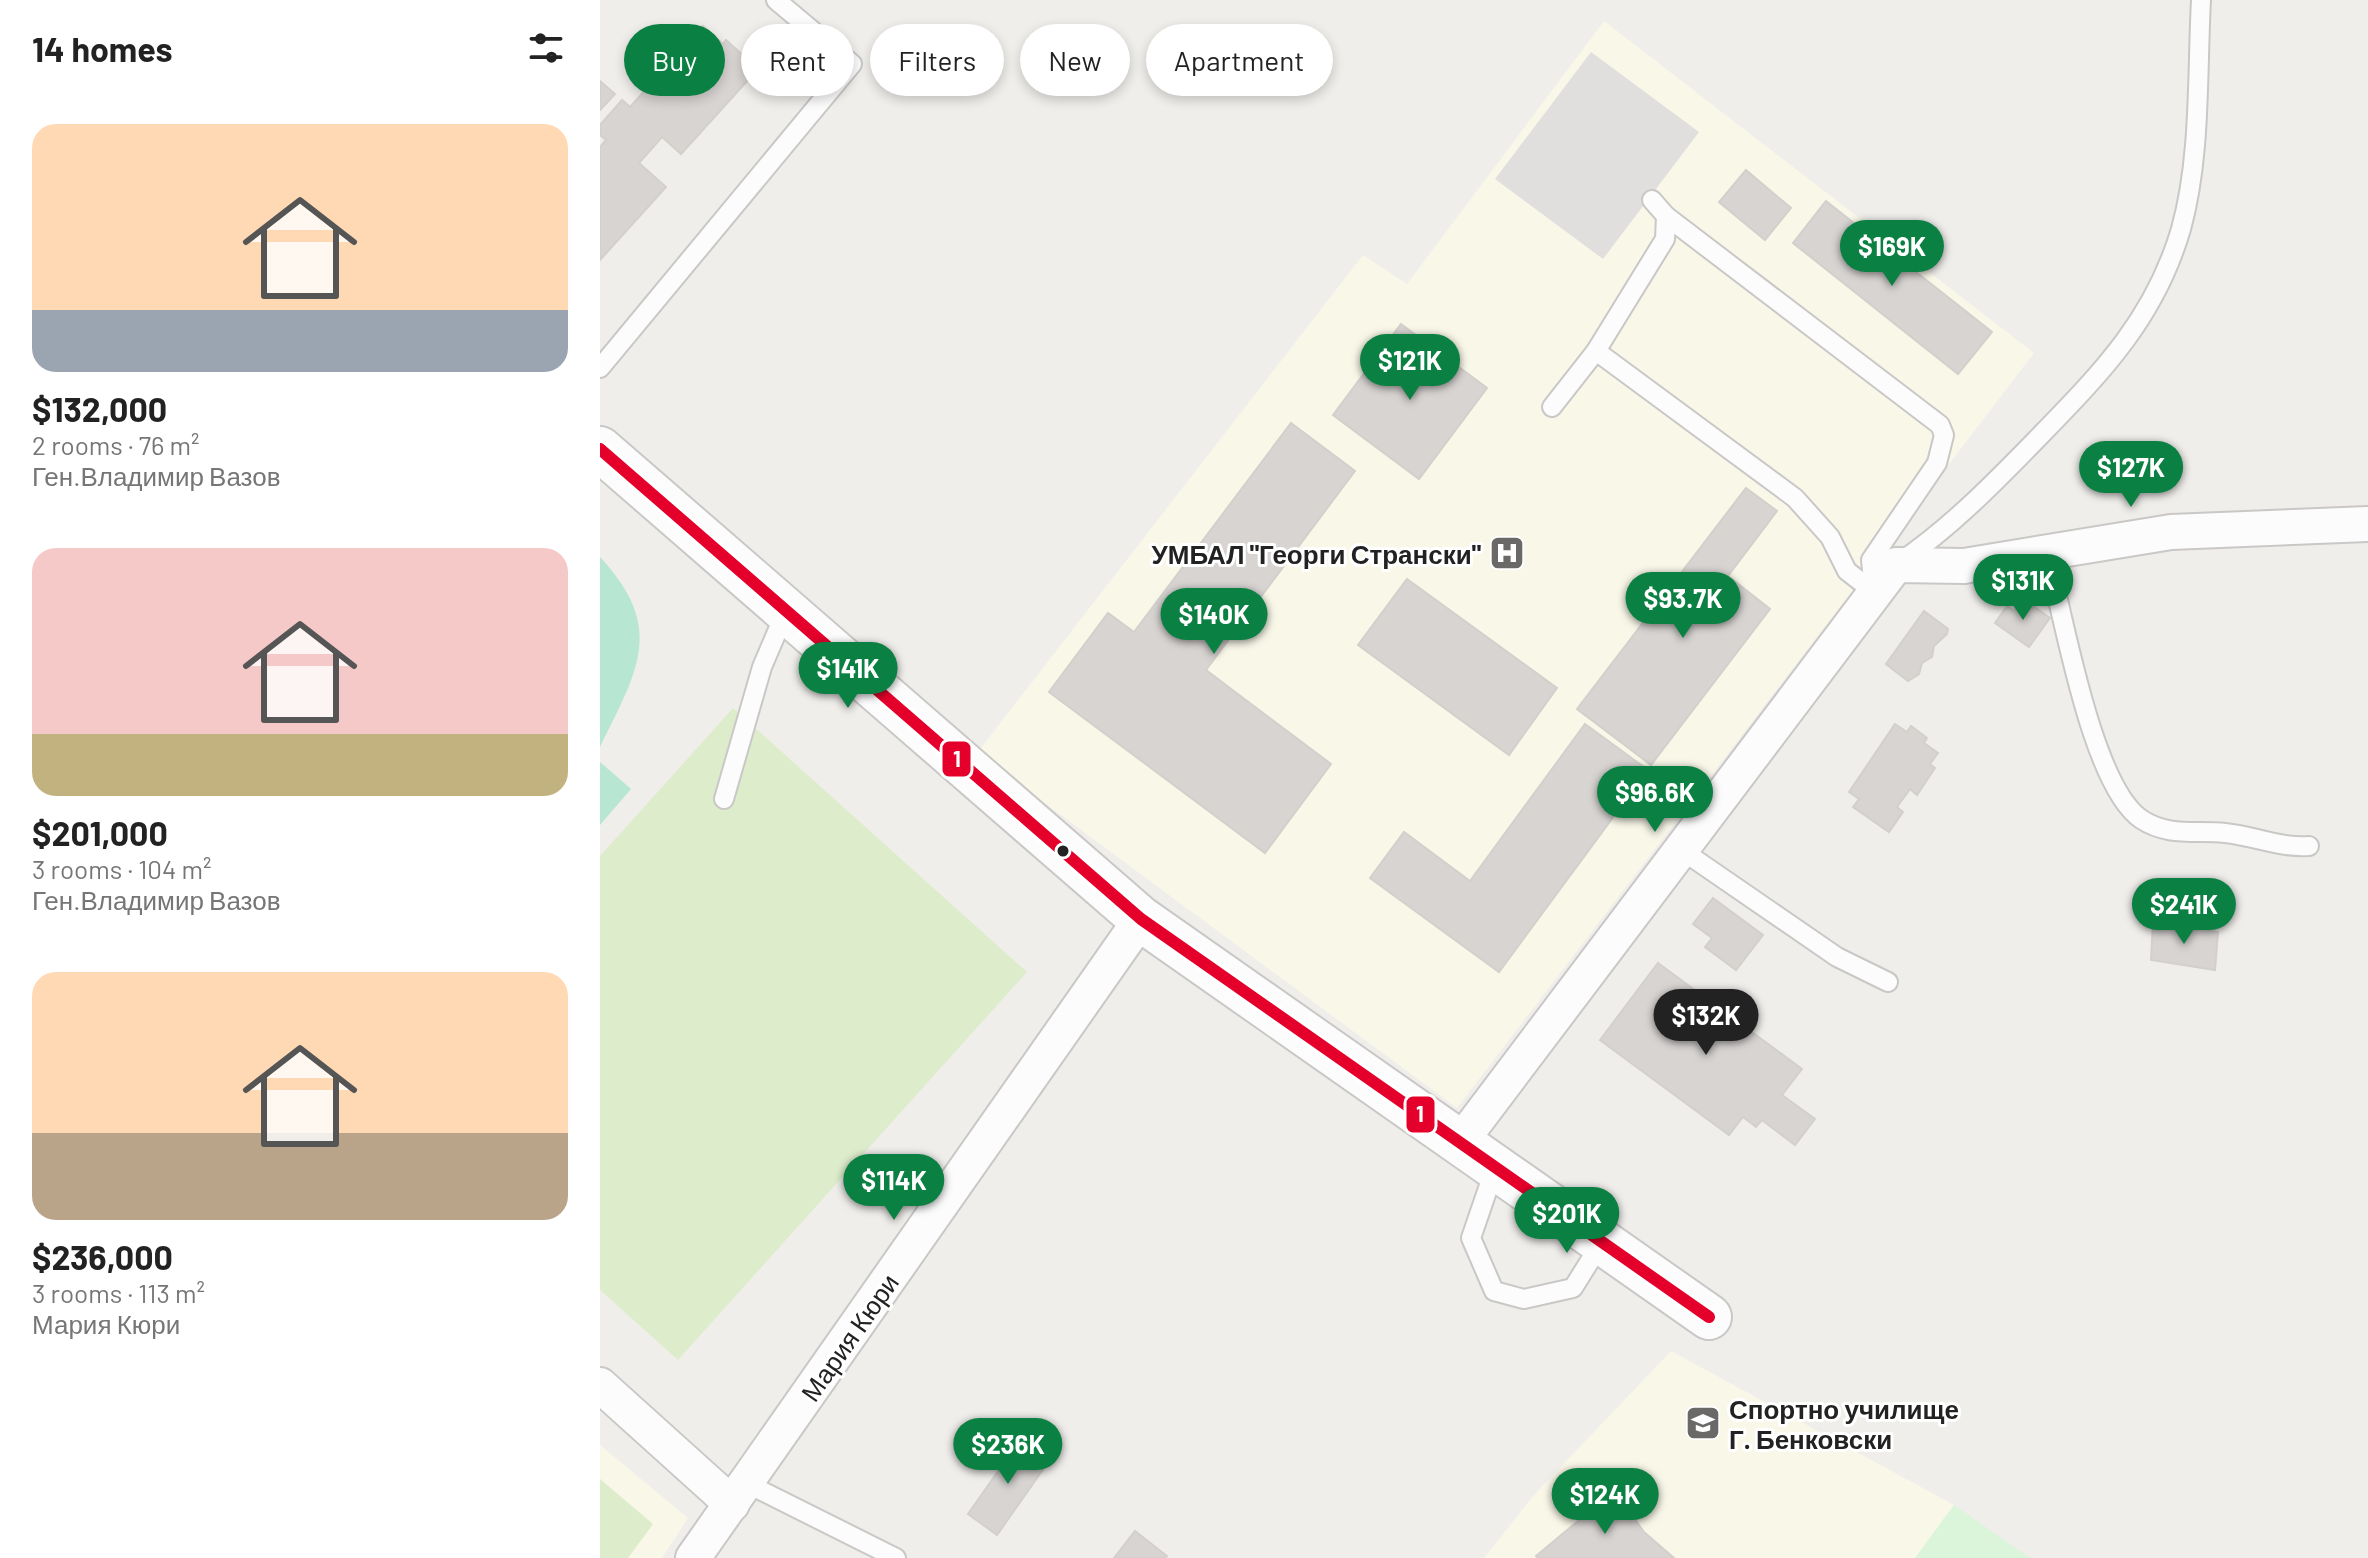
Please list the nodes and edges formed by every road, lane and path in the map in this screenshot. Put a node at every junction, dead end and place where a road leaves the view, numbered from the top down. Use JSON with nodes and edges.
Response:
{"nodes":[{"id":1,"x":776,"y":0,"type":"edge"},
{"id":2,"x":2201,"y":0,"type":"edge"},
{"id":3,"x":1652,"y":200,"type":"dead end"},
{"id":4,"x":1666,"y":216,"type":"junction"},
{"id":5,"x":1596,"y":351,"type":"junction"},
{"id":6,"x":600,"y":368,"type":"edge"},
{"id":7,"x":1552,"y":407,"type":"dead end"},
{"id":8,"x":600,"y":449,"type":"edge"},
{"id":9,"x":2368,"y":524,"type":"edge"},
{"id":10,"x":1998,"y":560,"type":"junction"},
{"id":11,"x":1896,"y":565,"type":"junction"},
{"id":12,"x":1874,"y":592,"type":"junction"},
{"id":13,"x":786,"y":611,"type":"junction"},
{"id":14,"x":724,"y":799,"type":"dead end"},
{"id":15,"x":2309,"y":846,"type":"dead end"},
{"id":16,"x":1680,"y":849,"type":"junction"},
{"id":17,"x":1141,"y":919,"type":"junction"},
{"id":18,"x":1888,"y":982,"type":"dead end"},
{"id":19,"x":1478,"y":1153,"type":"junction"},
{"id":20,"x":1603,"y":1240,"type":"junction"},
{"id":21,"x":1709,"y":1317,"type":"dead end"},
{"id":22,"x":600,"y":1385,"type":"edge"},
{"id":23,"x":739,"y":1493,"type":"junction"},
{"id":24,"x":693,"y":1558,"type":"edge"},
{"id":25,"x":896,"y":1558,"type":"edge"}],
"edges":[{"from":1,"to":6,"type":"lane"},
{"from":2,"to":11,"type":"lane"},
{"from":3,"to":4,"type":"lane"},
{"from":4,"to":5,"type":"lane"},
{"from":4,"to":12,"type":"lane"},
{"from":5,"to":7,"type":"lane"},
{"from":5,"to":12,"type":"lane"},
{"from":8,"to":13,"type":"street"},
{"from":9,"to":10,"type":"street"},
{"from":10,"to":11,"type":"street"},
{"from":10,"to":15,"type":"lane"},
{"from":11,"to":12,"type":"street"},
{"from":12,"to":16,"type":"street"},
{"from":13,"to":14,"type":"lane"},
{"from":13,"to":17,"type":"street"},
{"from":16,"to":18,"type":"lane"},
{"from":16,"to":19,"type":"street"},
{"from":17,"to":19,"type":"street"},
{"from":17,"to":23,"type":"street","name":"Мария Кюри"},
{"from":19,"to":20,"type":"street"},
{"from":19,"to":20,"type":"lane"},
{"from":20,"to":21,"type":"street"},
{"from":22,"to":23,"type":"street"},
{"from":23,"to":24,"type":"street","name":"Мария Кюри"},
{"from":23,"to":25,"type":"lane"}]}
